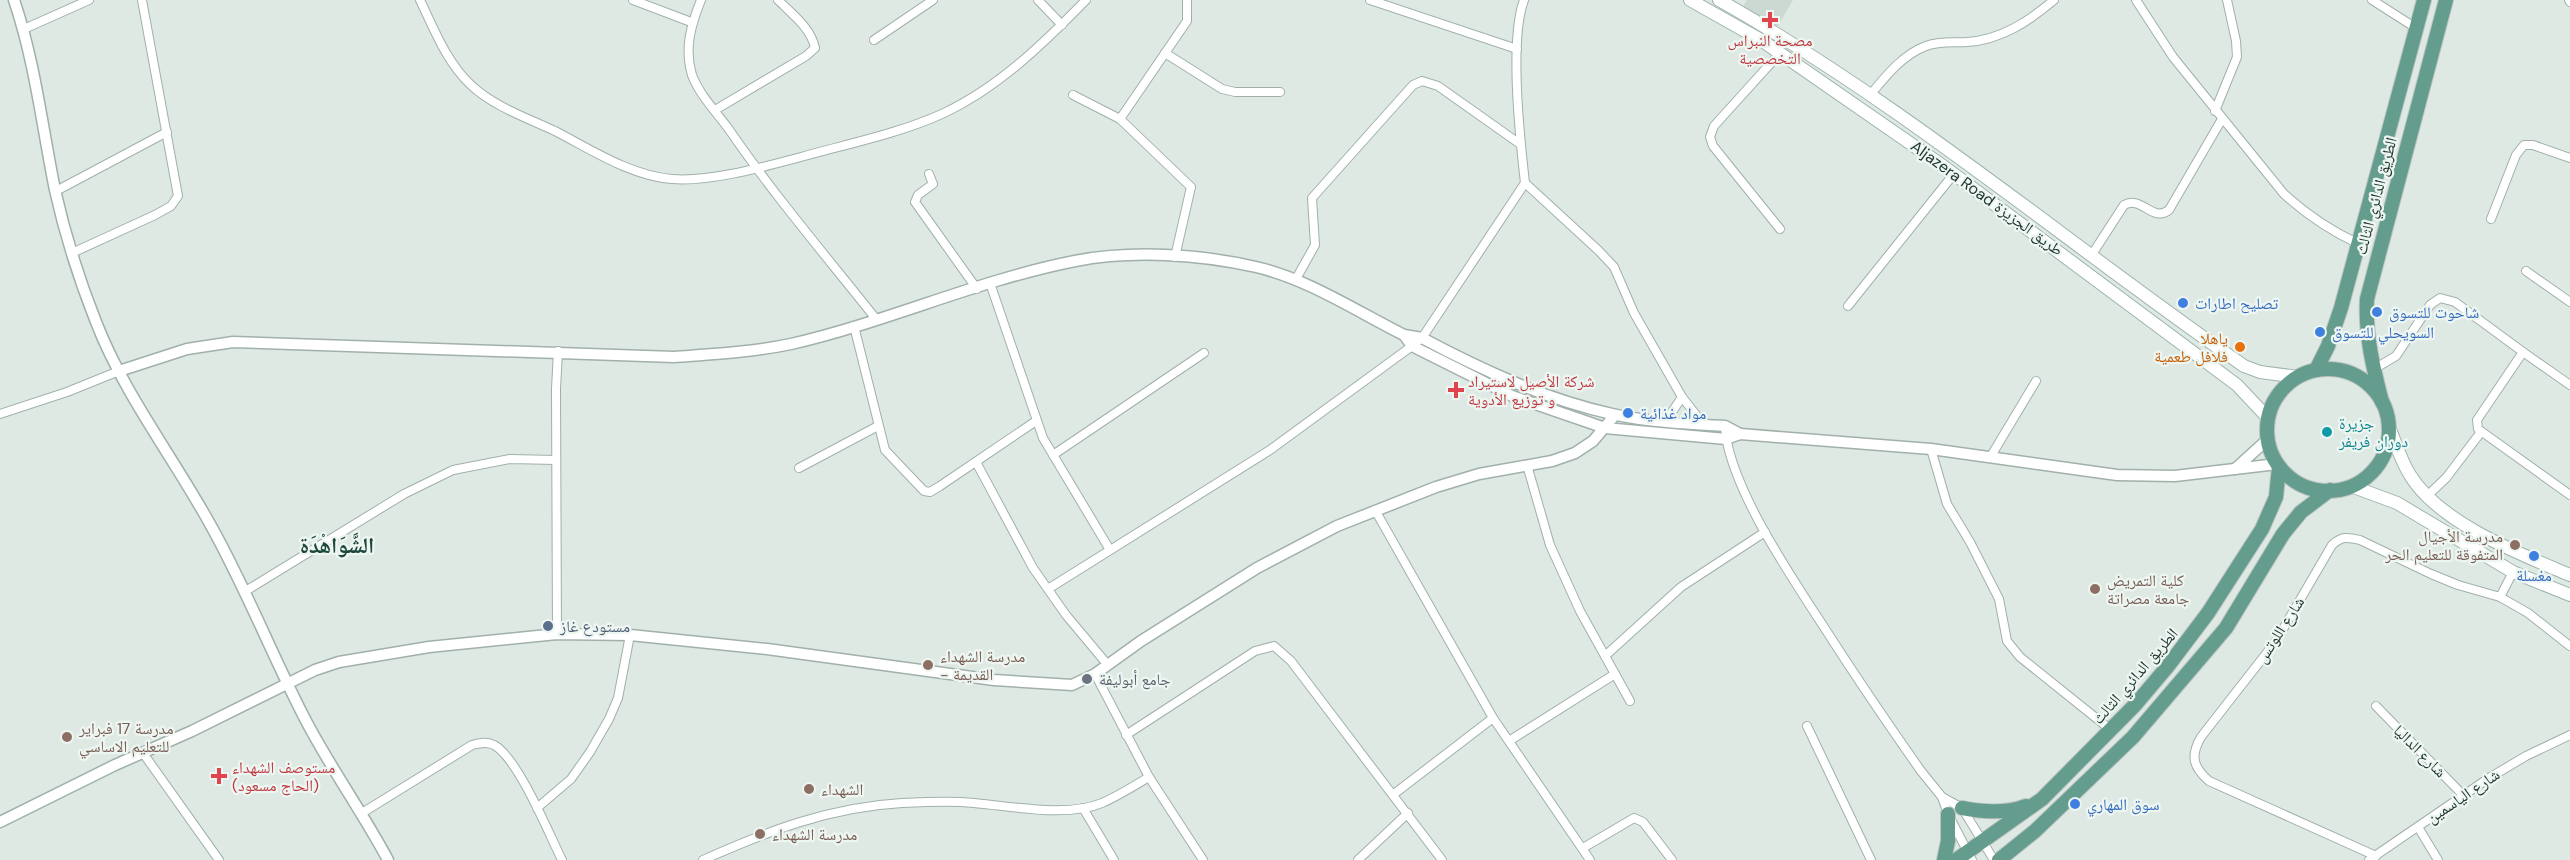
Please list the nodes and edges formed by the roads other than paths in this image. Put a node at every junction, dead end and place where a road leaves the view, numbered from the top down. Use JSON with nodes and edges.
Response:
{"nodes":[{"id":1,"x":14,"y":0,"type":"edge"},
{"id":2,"x":89,"y":0,"type":"edge"},
{"id":3,"x":142,"y":0,"type":"edge"},
{"id":4,"x":420,"y":0,"type":"edge"},
{"id":5,"x":633,"y":0,"type":"edge"},
{"id":6,"x":701,"y":0,"type":"edge"},
{"id":7,"x":778,"y":0,"type":"edge"},
{"id":8,"x":933,"y":0,"type":"edge"},
{"id":9,"x":1038,"y":0,"type":"edge"},
{"id":10,"x":1086,"y":0,"type":"edge"},
{"id":11,"x":1187,"y":0,"type":"edge"},
{"id":12,"x":1370,"y":0,"type":"edge"},
{"id":13,"x":1524,"y":0,"type":"edge"},
{"id":14,"x":1690,"y":0,"type":"edge"},
{"id":15,"x":1719,"y":0,"type":"edge"},
{"id":16,"x":2054,"y":0,"type":"edge"},
{"id":17,"x":2136,"y":0,"type":"edge"},
{"id":18,"x":2227,"y":0,"type":"edge"},
{"id":19,"x":2372,"y":0,"type":"edge"},
{"id":20,"x":2424,"y":0,"type":"edge"},
{"id":21,"x":2446,"y":0,"type":"edge"},
{"id":22,"x":692,"y":22,"type":"junction"},
{"id":23,"x":1062,"y":25,"type":"junction"},
{"id":24,"x":2416,"y":28,"type":"junction"},
{"id":25,"x":24,"y":29,"type":"junction"},
{"id":26,"x":874,"y":40,"type":"dead end"},
{"id":27,"x":1517,"y":49,"type":"junction"},
{"id":28,"x":1165,"y":53,"type":"junction"},
{"id":29,"x":1780,"y":53,"type":"junction"},
{"id":30,"x":1280,"y":92,"type":"dead end"},
{"id":31,"x":1072,"y":95,"type":"dead end"},
{"id":32,"x":1870,"y":95,"type":"junction"},
{"id":33,"x":715,"y":110,"type":"junction"},
{"id":34,"x":2215,"y":111,"type":"junction"},
{"id":35,"x":1120,"y":119,"type":"junction"},
{"id":36,"x":2222,"y":119,"type":"junction"},
{"id":37,"x":166,"y":132,"type":"junction"},
{"id":38,"x":1520,"y":144,"type":"junction"},
{"id":39,"x":2570,"y":159,"type":"edge"},
{"id":40,"x":756,"y":168,"type":"junction"},
{"id":41,"x":929,"y":174,"type":"dead end"},
{"id":42,"x":1953,"y":175,"type":"junction"},
{"id":43,"x":1525,"y":183,"type":"junction"},
{"id":44,"x":56,"y":191,"type":"junction"},
{"id":45,"x":2491,"y":219,"type":"dead end"},
{"id":46,"x":1780,"y":229,"type":"dead end"},
{"id":47,"x":2359,"y":244,"type":"junction"},
{"id":48,"x":72,"y":253,"type":"junction"},
{"id":49,"x":2091,"y":256,"type":"junction"},
{"id":50,"x":1175,"y":257,"type":"junction"},
{"id":51,"x":2526,"y":271,"type":"dead end"},
{"id":52,"x":1296,"y":279,"type":"junction"},
{"id":53,"x":990,"y":284,"type":"junction"},
{"id":54,"x":977,"y":289,"type":"junction"},
{"id":55,"x":2570,"y":302,"type":"edge"},
{"id":56,"x":1848,"y":306,"type":"dead end"},
{"id":57,"x":876,"y":319,"type":"junction"},
{"id":58,"x":854,"y":326,"type":"junction"},
{"id":59,"x":1404,"y":336,"type":"junction"},
{"id":60,"x":1422,"y":338,"type":"junction"},
{"id":61,"x":1412,"y":346,"type":"junction"},
{"id":62,"x":558,"y":351,"type":"junction"},
{"id":63,"x":2523,"y":352,"type":"junction"},
{"id":64,"x":1204,"y":353,"type":"dead end"},
{"id":65,"x":2374,"y":369,"type":"junction"},
{"id":66,"x":2316,"y":370,"type":"junction"},
{"id":67,"x":119,"y":371,"type":"junction"},
{"id":68,"x":2298,"y":377,"type":"junction"},
{"id":69,"x":2036,"y":381,"type":"dead end"},
{"id":70,"x":2570,"y":385,"type":"edge"},
{"id":71,"x":1682,"y":397,"type":"junction"},
{"id":72,"x":2382,"y":402,"type":"junction"},
{"id":73,"x":0,"y":414,"type":"edge"},
{"id":74,"x":1615,"y":415,"type":"junction"},
{"id":75,"x":2268,"y":418,"type":"junction"},
{"id":76,"x":1036,"y":421,"type":"junction"},
{"id":77,"x":1666,"y":421,"type":"junction"},
{"id":78,"x":2388,"y":424,"type":"junction"},
{"id":79,"x":1704,"y":425,"type":"junction"},
{"id":80,"x":878,"y":426,"type":"junction"},
{"id":81,"x":1725,"y":426,"type":"junction"},
{"id":82,"x":1605,"y":428,"type":"junction"},
{"id":83,"x":2481,"y":432,"type":"junction"},
{"id":84,"x":1740,"y":434,"type":"junction"},
{"id":85,"x":1726,"y":439,"type":"junction"},
{"id":86,"x":2268,"y":439,"type":"junction"},
{"id":87,"x":1931,"y":449,"type":"junction"},
{"id":88,"x":1053,"y":455,"type":"junction"},
{"id":89,"x":1991,"y":456,"type":"junction"},
{"id":90,"x":556,"y":460,"type":"junction"},
{"id":91,"x":976,"y":462,"type":"junction"},
{"id":92,"x":1527,"y":465,"type":"junction"},
{"id":93,"x":2278,"y":466,"type":"junction"},
{"id":94,"x":800,"y":468,"type":"dead end"},
{"id":95,"x":2235,"y":469,"type":"junction"},
{"id":96,"x":2350,"y":486,"type":"junction"},
{"id":97,"x":2330,"y":490,"type":"junction"},
{"id":98,"x":2570,"y":495,"type":"edge"},
{"id":99,"x":2427,"y":496,"type":"junction"},
{"id":100,"x":1376,"y":510,"type":"junction"},
{"id":101,"x":1766,"y":532,"type":"junction"},
{"id":102,"x":1110,"y":550,"type":"junction"},
{"id":103,"x":2513,"y":572,"type":"junction"},
{"id":104,"x":2570,"y":575,"type":"edge"},
{"id":105,"x":1048,"y":589,"type":"junction"},
{"id":106,"x":244,"y":592,"type":"junction"},
{"id":107,"x":2570,"y":595,"type":"edge"},
{"id":108,"x":2500,"y":597,"type":"junction"},
{"id":109,"x":556,"y":634,"type":"junction"},
{"id":110,"x":630,"y":635,"type":"junction"},
{"id":111,"x":2570,"y":646,"type":"edge"},
{"id":112,"x":1605,"y":656,"type":"junction"},
{"id":113,"x":1107,"y":664,"type":"junction"},
{"id":114,"x":1095,"y":674,"type":"junction"},
{"id":115,"x":1615,"y":674,"type":"junction"},
{"id":116,"x":289,"y":684,"type":"junction"},
{"id":117,"x":1630,"y":700,"type":"dead end"},
{"id":118,"x":2376,"y":706,"type":"dead end"},
{"id":119,"x":1493,"y":718,"type":"junction"},
{"id":120,"x":1808,"y":726,"type":"dead end"},
{"id":121,"x":2111,"y":730,"type":"junction"},
{"id":122,"x":1126,"y":735,"type":"junction"},
{"id":123,"x":2570,"y":735,"type":"edge"},
{"id":124,"x":1509,"y":741,"type":"junction"},
{"id":125,"x":2566,"y":741,"type":"edge"},
{"id":126,"x":143,"y":753,"type":"junction"},
{"id":127,"x":1149,"y":777,"type":"junction"},
{"id":128,"x":1394,"y":794,"type":"junction"},
{"id":129,"x":2463,"y":795,"type":"junction"},
{"id":130,"x":1942,"y":797,"type":"junction"},
{"id":131,"x":2042,"y":799,"type":"junction"},
{"id":132,"x":1083,"y":807,"type":"junction"},
{"id":133,"x":537,"y":808,"type":"junction"},
{"id":134,"x":1962,"y":808,"type":"junction"},
{"id":135,"x":362,"y":813,"type":"junction"},
{"id":136,"x":1408,"y":813,"type":"junction"},
{"id":137,"x":1948,"y":814,"type":"junction"},
{"id":138,"x":0,"y":822,"type":"edge"},
{"id":139,"x":2418,"y":827,"type":"junction"},
{"id":140,"x":2024,"y":840,"type":"junction"},
{"id":141,"x":1984,"y":842,"type":"junction"},
{"id":142,"x":1584,"y":848,"type":"junction"},
{"id":143,"x":1965,"y":857,"type":"edge"},
{"id":144,"x":713,"y":858,"type":"edge"},
{"id":145,"x":2373,"y":858,"type":"edge"},
{"id":146,"x":219,"y":860,"type":"edge"},
{"id":147,"x":388,"y":860,"type":"edge"},
{"id":148,"x":562,"y":860,"type":"edge"},
{"id":149,"x":703,"y":860,"type":"edge"},
{"id":150,"x":1114,"y":860,"type":"edge"},
{"id":151,"x":1203,"y":860,"type":"edge"},
{"id":152,"x":1358,"y":860,"type":"edge"},
{"id":153,"x":1442,"y":860,"type":"edge"},
{"id":154,"x":1590,"y":860,"type":"edge"},
{"id":155,"x":1672,"y":860,"type":"edge"},
{"id":156,"x":1871,"y":860,"type":"edge"},
{"id":157,"x":1944,"y":860,"type":"edge"},
{"id":158,"x":1994,"y":860,"type":"edge"},
{"id":159,"x":2000,"y":860,"type":"edge"},
{"id":160,"x":2019,"y":860,"type":"edge"},
{"id":161,"x":2438,"y":860,"type":"edge"}],
"edges":[{"from":1,"to":25,"type":"street"},
{"from":2,"to":25,"type":"street"},
{"from":3,"to":37,"type":"street"},
{"from":4,"to":40,"type":"street"},
{"from":5,"to":22,"type":"street"},
{"from":6,"to":22,"type":"street"},
{"from":7,"to":33,"type":"street"},
{"from":8,"to":26,"type":"street"},
{"from":9,"to":23,"type":"street"},
{"from":10,"to":23,"type":"street"},
{"from":11,"to":28,"type":"street"},
{"from":12,"to":27,"type":"street"},
{"from":13,"to":27,"type":"street"},
{"from":14,"to":29,"type":"main road","name":"Aljazera Road طريق الجزيزة"},
{"from":15,"to":32,"type":"main road","name":"Aljazera Road طريق الجزيزة"},
{"from":16,"to":32,"type":"street"},
{"from":17,"to":34,"type":"street"},
{"from":18,"to":34,"type":"street"},
{"from":19,"to":24,"type":"street"},
{"from":20,"to":24,"type":"main road","name":"الطريق الدائري الثالث"},
{"from":21,"to":65,"type":"main road","name":"الطريق الدائري الثالث"},
{"from":22,"to":33,"type":"street"},
{"from":23,"to":40,"type":"street"},
{"from":24,"to":47,"type":"main road","name":"الطريق الدائري الثالث"},
{"from":25,"to":44,"type":"street"},
{"from":27,"to":38,"type":"street"},
{"from":28,"to":30,"type":"street"},
{"from":28,"to":35,"type":"street"},
{"from":29,"to":42,"type":"main road","name":"Aljazera Road طريق الجزيزة"},
{"from":29,"to":46,"type":"street"},
{"from":31,"to":35,"type":"street"},
{"from":32,"to":49,"type":"main road","name":"Aljazera Road طريق الجزيزة"},
{"from":33,"to":40,"type":"street"},
{"from":34,"to":36,"type":"street"},
{"from":35,"to":50,"type":"street"},
{"from":36,"to":47,"type":"street"},
{"from":36,"to":49,"type":"street"},
{"from":37,"to":44,"type":"street"},
{"from":37,"to":48,"type":"street"},
{"from":38,"to":43,"type":"street"},
{"from":38,"to":52,"type":"street"},
{"from":39,"to":45,"type":"street"},
{"from":40,"to":57,"type":"street"},
{"from":41,"to":54,"type":"street"},
{"from":42,"to":56,"type":"street"},
{"from":42,"to":75,"type":"main road","name":"Aljazera Road طريق الجزيزة"},
{"from":43,"to":60,"type":"street"},
{"from":43,"to":71,"type":"street"},
{"from":44,"to":48,"type":"street"},
{"from":47,"to":66,"type":"main road","name":"الطريق الدائري الثالث"},
{"from":48,"to":67,"type":"street"},
{"from":49,"to":68,"type":"main road","name":"Aljazera Road طريق الجزيزة"},
{"from":50,"to":52,"type":"street"},
{"from":50,"to":53,"type":"street"},
{"from":51,"to":55,"type":"street"},
{"from":52,"to":59,"type":"street"},
{"from":53,"to":54,"type":"street"},
{"from":53,"to":76,"type":"street"},
{"from":54,"to":57,"type":"street"},
{"from":57,"to":58,"type":"street"},
{"from":58,"to":62,"type":"street"},
{"from":58,"to":80,"type":"street"},
{"from":59,"to":60,"type":"street"},
{"from":59,"to":61,"type":"street"},
{"from":60,"to":61,"type":"street"},
{"from":60,"to":74,"type":"street"},
{"from":61,"to":82,"type":"street"},
{"from":61,"to":102,"type":"street"},
{"from":62,"to":67,"type":"street"},
{"from":62,"to":90,"type":"street"},
{"from":63,"to":65,"type":"street"},
{"from":63,"to":70,"type":"street"},
{"from":63,"to":83,"type":"street"},
{"from":64,"to":88,"type":"street"},
{"from":65,"to":72,"type":"main road","name":"الطريق الدائري الثالث"},
{"from":66,"to":68,"type":"main road"},
{"from":66,"to":72,"type":"main road"},
{"from":67,"to":73,"type":"street"},
{"from":67,"to":106,"type":"street"},
{"from":68,"to":75,"type":"main road"},
{"from":69,"to":89,"type":"street"},
{"from":71,"to":77,"type":"street"},
{"from":71,"to":79,"type":"street"},
{"from":72,"to":78,"type":"main road"},
{"from":74,"to":77,"type":"street"},
{"from":74,"to":82,"type":"street"},
{"from":75,"to":86,"type":"main road"},
{"from":76,"to":88,"type":"street"},
{"from":76,"to":91,"type":"street"},
{"from":77,"to":79,"type":"street"},
{"from":78,"to":96,"type":"main road"},
{"from":78,"to":99,"type":"main road"},
{"from":79,"to":81,"type":"street"},
{"from":80,"to":91,"type":"street"},
{"from":80,"to":94,"type":"street"},
{"from":81,"to":84,"type":"street"},
{"from":81,"to":85,"type":"street"},
{"from":82,"to":85,"type":"street"},
{"from":82,"to":92,"type":"street"},
{"from":83,"to":98,"type":"street"},
{"from":83,"to":99,"type":"street"},
{"from":84,"to":85,"type":"street"},
{"from":84,"to":87,"type":"street"},
{"from":85,"to":101,"type":"street"},
{"from":86,"to":93,"type":"main road"},
{"from":86,"to":95,"type":"street"},
{"from":87,"to":89,"type":"street"},
{"from":87,"to":121,"type":"street"},
{"from":88,"to":102,"type":"street"},
{"from":89,"to":95,"type":"street"},
{"from":90,"to":106,"type":"street"},
{"from":90,"to":109,"type":"street"},
{"from":91,"to":105,"type":"street"},
{"from":92,"to":100,"type":"street"},
{"from":92,"to":112,"type":"street"},
{"from":93,"to":95,"type":"street"},
{"from":93,"to":97,"type":"main road"},
{"from":93,"to":121,"type":"main road","name":"الطريق الدائري الثالث"},
{"from":96,"to":97,"type":"main road"},
{"from":96,"to":103,"type":"main road"},
{"from":97,"to":140,"type":"main road"},
{"from":99,"to":104,"type":"main road"},
{"from":100,"to":113,"type":"street"},
{"from":100,"to":119,"type":"street"},
{"from":101,"to":112,"type":"street"},
{"from":101,"to":130,"type":"street"},
{"from":102,"to":105,"type":"street"},
{"from":103,"to":107,"type":"main road"},
{"from":103,"to":108,"type":"street"},
{"from":105,"to":113,"type":"street"},
{"from":106,"to":116,"type":"street"},
{"from":108,"to":111,"type":"street","name":"شارع اللوتس"},
{"from":108,"to":145,"type":"street","name":"شارع اللوتس"},
{"from":109,"to":110,"type":"street"},
{"from":109,"to":116,"type":"street"},
{"from":110,"to":114,"type":"street"},
{"from":110,"to":133,"type":"street"},
{"from":112,"to":115,"type":"street"},
{"from":113,"to":114,"type":"street"},
{"from":114,"to":122,"type":"street"},
{"from":115,"to":117,"type":"street"},
{"from":115,"to":124,"type":"street"},
{"from":116,"to":126,"type":"street"},
{"from":116,"to":135,"type":"street"},
{"from":118,"to":129,"type":"street","name":"شارع الداليا"},
{"from":119,"to":124,"type":"street"},
{"from":119,"to":128,"type":"street"},
{"from":120,"to":156,"type":"street"},
{"from":121,"to":131,"type":"main road","name":"الطريق الدائري الثالث"},
{"from":122,"to":127,"type":"street"},
{"from":122,"to":128,"type":"street"},
{"from":123,"to":125,"type":"street","name":"شارع الياسمين"},
{"from":124,"to":142,"type":"street"},
{"from":125,"to":129,"type":"street","name":"شارع الياسمين"},
{"from":126,"to":138,"type":"street"},
{"from":126,"to":146,"type":"street"},
{"from":127,"to":132,"type":"street"},
{"from":127,"to":151,"type":"street"},
{"from":128,"to":136,"type":"street"},
{"from":129,"to":139,"type":"street","name":"شارع الياسمين"},
{"from":130,"to":134,"type":"street"},
{"from":130,"to":137,"type":"street"},
{"from":131,"to":134,"type":"main road"},
{"from":131,"to":141,"type":"main road","name":"الطريق الدائري الثالث"},
{"from":132,"to":144,"type":"street"},
{"from":132,"to":150,"type":"street"},
{"from":133,"to":135,"type":"street"},
{"from":133,"to":148,"type":"street"},
{"from":134,"to":141,"type":"street"},
{"from":135,"to":147,"type":"street"},
{"from":136,"to":152,"type":"street"},
{"from":136,"to":153,"type":"street"},
{"from":137,"to":143,"type":"street"},
{"from":137,"to":157,"type":"main road"},
{"from":139,"to":145,"type":"street","name":"شارع الياسمين"},
{"from":139,"to":161,"type":"street"},
{"from":140,"to":159,"type":"main road"},
{"from":140,"to":160,"type":"main road"},
{"from":141,"to":143,"type":"main road","name":"الطريق الدائري الثالث"},
{"from":141,"to":158,"type":"street"},
{"from":142,"to":154,"type":"street"},
{"from":142,"to":155,"type":"street"},
{"from":144,"to":149,"type":"street"}]}
